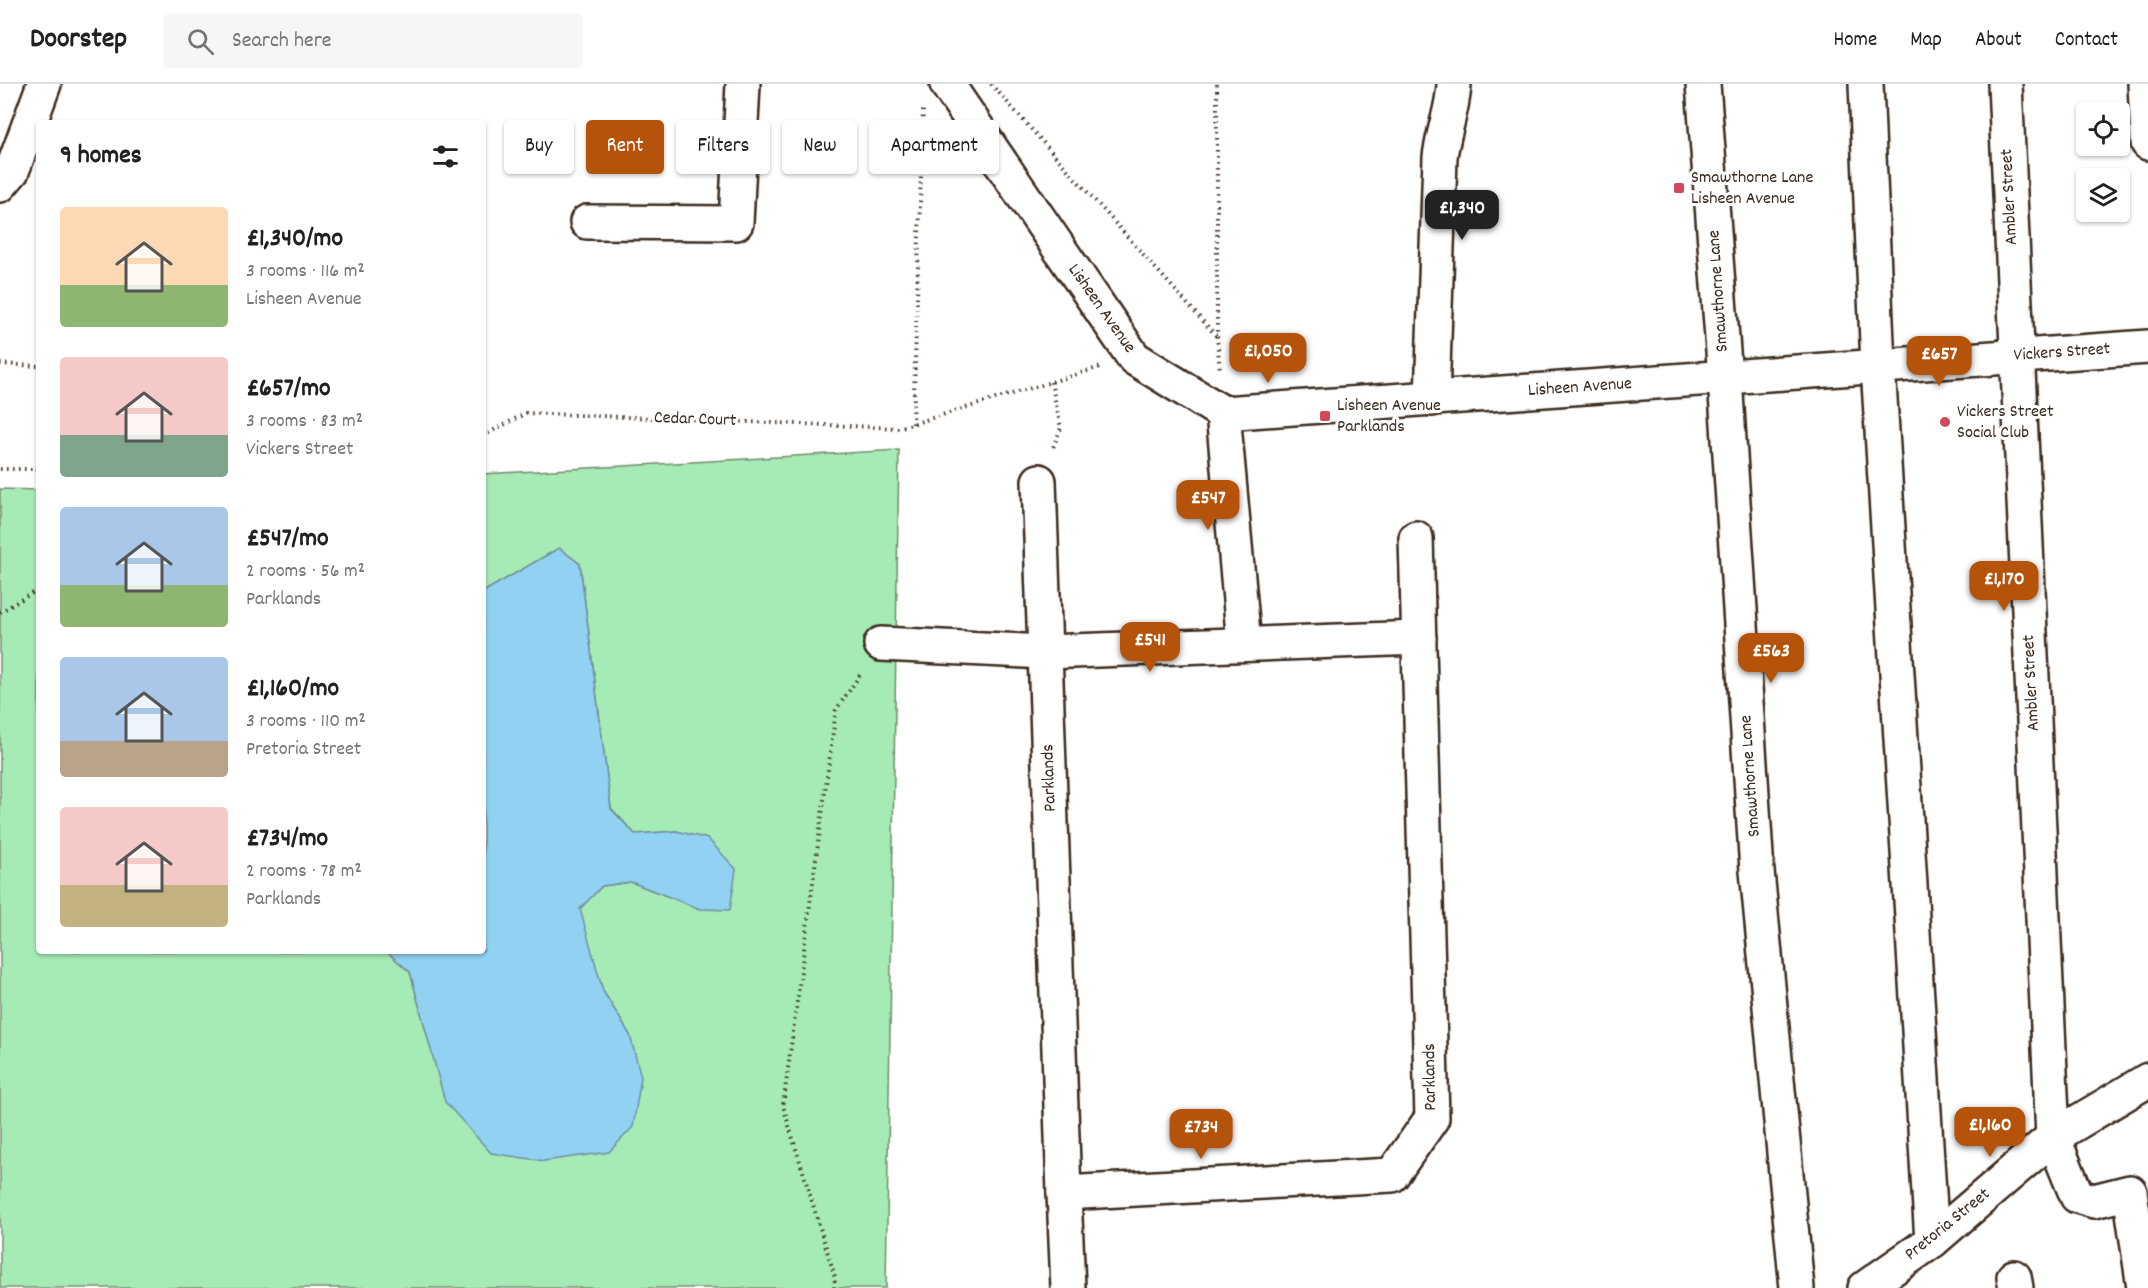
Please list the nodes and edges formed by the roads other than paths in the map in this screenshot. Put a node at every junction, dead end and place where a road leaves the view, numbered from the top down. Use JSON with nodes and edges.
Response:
{"nodes":[{"id":1,"x":44,"y":84,"type":"edge"},
{"id":2,"x":743,"y":84,"type":"edge"},
{"id":3,"x":947,"y":84,"type":"edge"},
{"id":4,"x":1454,"y":84,"type":"edge"},
{"id":5,"x":1703,"y":84,"type":"edge"},
{"id":6,"x":1866,"y":84,"type":"edge"},
{"id":7,"x":2005,"y":84,"type":"edge"},
{"id":8,"x":2145,"y":84,"type":"edge"},
{"id":9,"x":35,"y":123,"type":"edge"},
{"id":10,"x":2148,"y":143,"type":"edge"},
{"id":11,"x":0,"y":185,"type":"edge"},
{"id":12,"x":587,"y":222,"type":"dead end"},
{"id":13,"x":2148,"y":347,"type":"edge"},
{"id":14,"x":2018,"y":356,"type":"junction"},
{"id":15,"x":1878,"y":366,"type":"junction"},
{"id":16,"x":1725,"y":378,"type":"junction"},
{"id":17,"x":1432,"y":399,"type":"junction"},
{"id":18,"x":1223,"y":413,"type":"junction"},
{"id":19,"x":1039,"y":481,"type":"road end"},
{"id":20,"x":1416,"y":538,"type":"dead end"},
{"id":21,"x":1419,"y":638,"type":"junction"},
{"id":22,"x":882,"y":644,"type":"road end"},
{"id":23,"x":1244,"y":644,"type":"junction"},
{"id":24,"x":1045,"y":652,"type":"junction"},
{"id":25,"x":2148,"y":1080,"type":"edge"},
{"id":26,"x":2053,"y":1137,"type":"junction"},
{"id":27,"x":1064,"y":1193,"type":"junction"},
{"id":28,"x":1932,"y":1241,"type":"junction"},
{"id":29,"x":1068,"y":1288,"type":"edge"},
{"id":30,"x":1797,"y":1288,"type":"edge"},
{"id":31,"x":1865,"y":1288,"type":"edge"},
{"id":32,"x":2144,"y":1288,"type":"edge"}],
"edges":[{"from":1,"to":9,"type":"street"},
{"from":2,"to":12,"type":"street"},
{"from":3,"to":18,"type":"street","name":"Lisheen Avenue"},
{"from":4,"to":17,"type":"street"},
{"from":5,"to":16,"type":"street","name":"Smawthorne Lane"},
{"from":6,"to":15,"type":"street"},
{"from":7,"to":14,"type":"street","name":"Ambler Street"},
{"from":8,"to":10,"type":"street"},
{"from":9,"to":11,"type":"street"},
{"from":13,"to":14,"type":"street","name":"Vickers Street"},
{"from":14,"to":15,"type":"street","name":"Vickers Street"},
{"from":14,"to":26,"type":"street","name":"Ambler Street"},
{"from":15,"to":16,"type":"street","name":"Vickers Street"},
{"from":15,"to":28,"type":"street"},
{"from":16,"to":17,"type":"street","name":"Lisheen Avenue"},
{"from":16,"to":30,"type":"street","name":"Smawthorne Lane"},
{"from":17,"to":18,"type":"street","name":"Lisheen Avenue"},
{"from":18,"to":23,"type":"street"},
{"from":19,"to":24,"type":"street","name":"Parklands"},
{"from":20,"to":21,"type":"street","name":"Parklands"},
{"from":21,"to":23,"type":"street"},
{"from":21,"to":27,"type":"street","name":"Parklands"},
{"from":22,"to":24,"type":"street"},
{"from":23,"to":24,"type":"street"},
{"from":24,"to":27,"type":"street","name":"Parklands"},
{"from":25,"to":26,"type":"street","name":"Pretoria Street"},
{"from":26,"to":28,"type":"street","name":"Pretoria Street"},
{"from":26,"to":32,"type":"street","name":"Ambler Street"},
{"from":27,"to":29,"type":"street","name":"Parklands"},
{"from":28,"to":31,"type":"street","name":"Pretoria Street"}]}
